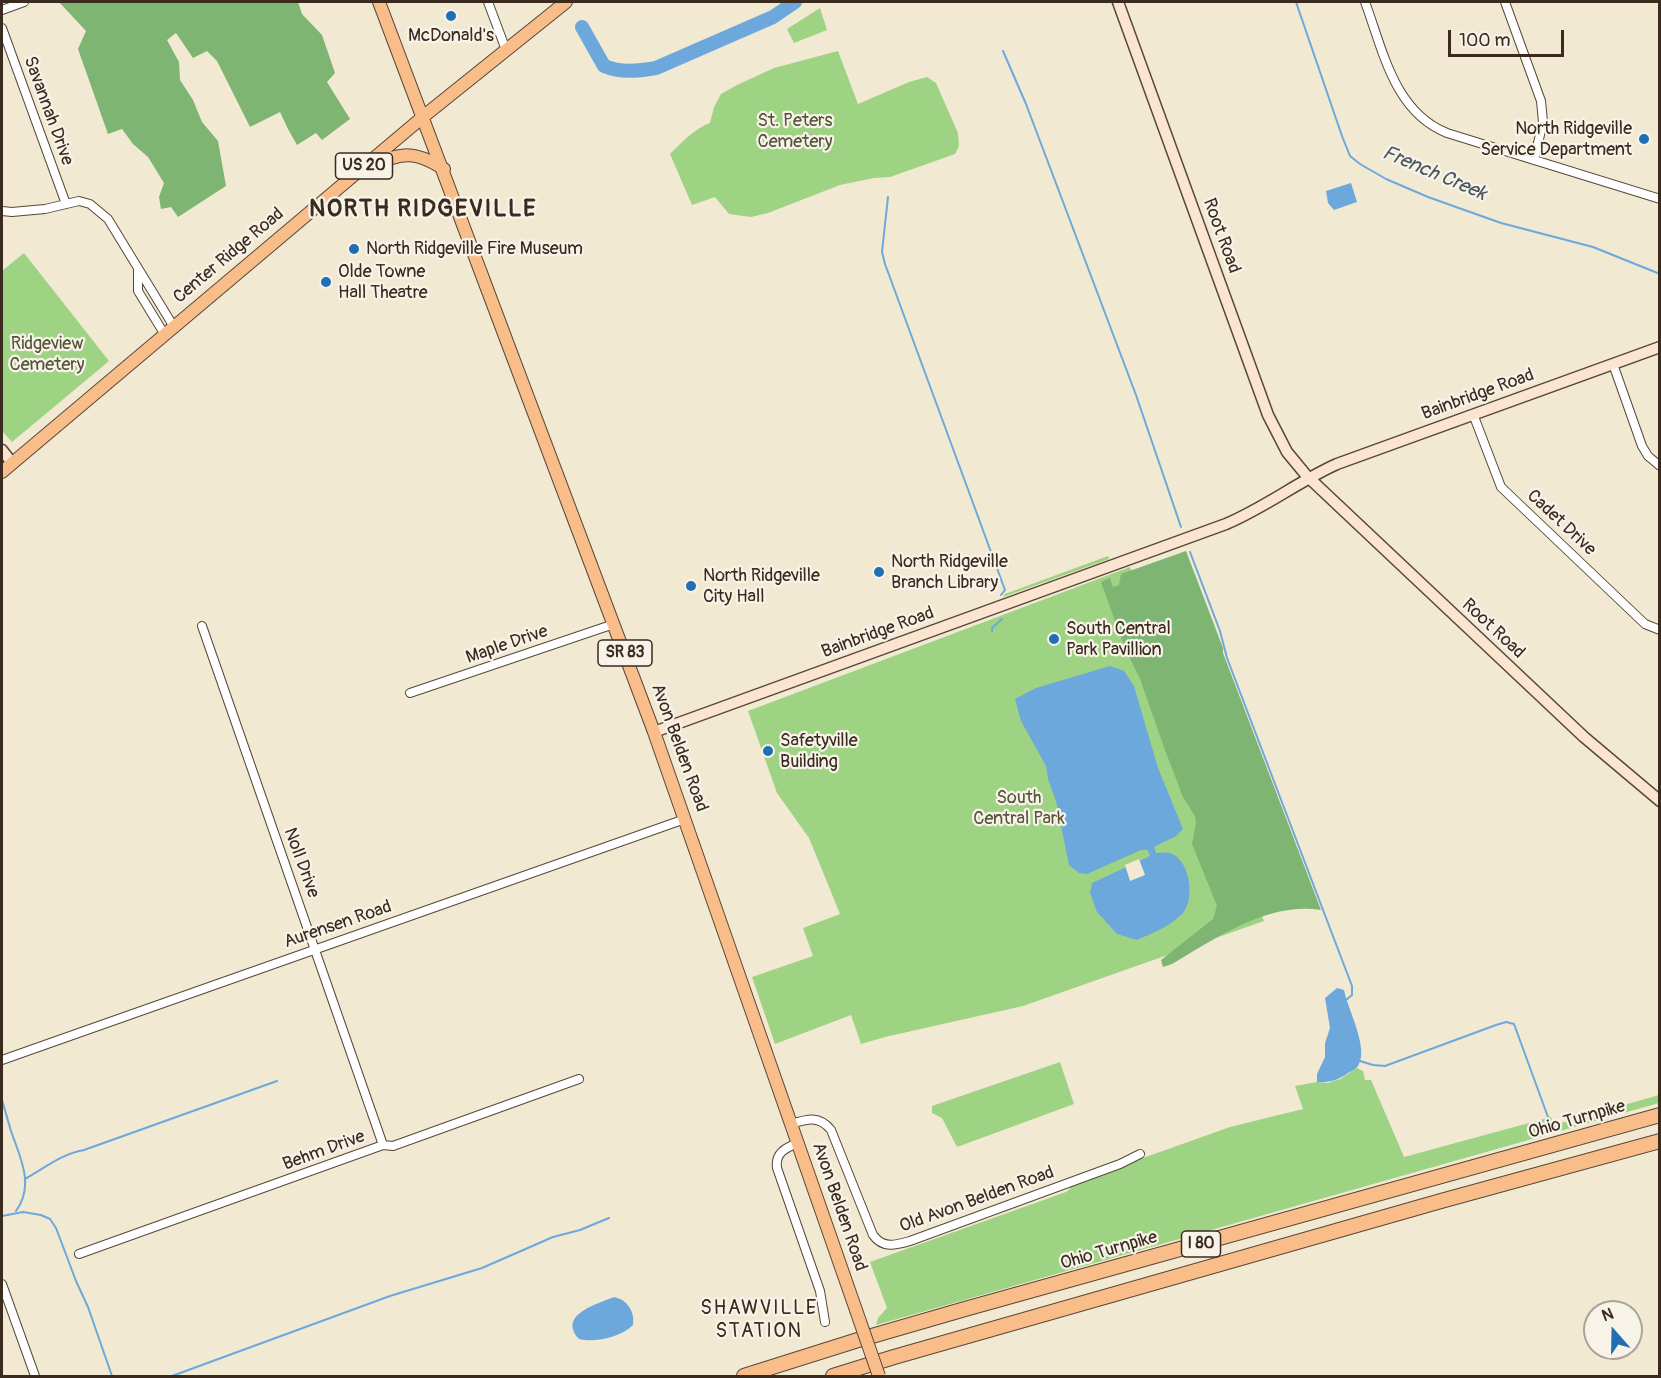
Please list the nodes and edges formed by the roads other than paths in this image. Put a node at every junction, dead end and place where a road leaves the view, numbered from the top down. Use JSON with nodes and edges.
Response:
{"nodes":[{"id":1,"x":24,"y":2,"type":"edge"},
{"id":2,"x":379,"y":2,"type":"edge"},
{"id":3,"x":488,"y":2,"type":"edge"},
{"id":4,"x":566,"y":2,"type":"edge"},
{"id":5,"x":1118,"y":2,"type":"edge"},
{"id":6,"x":1365,"y":2,"type":"edge"},
{"id":7,"x":1505,"y":2,"type":"edge"},
{"id":8,"x":2,"y":10,"type":"edge"},
{"id":9,"x":2,"y":28,"type":"edge"},
{"id":10,"x":506,"y":50,"type":"junction"},
{"id":11,"x":424,"y":116,"type":"junction"},
{"id":12,"x":1534,"y":160,"type":"junction"},
{"id":13,"x":362,"y":168,"type":"junction"},
{"id":14,"x":444,"y":169,"type":"junction"},
{"id":15,"x":1659,"y":199,"type":"edge"},
{"id":16,"x":66,"y":204,"type":"junction"},
{"id":17,"x":2,"y":211,"type":"edge"},
{"id":18,"x":169,"y":331,"type":"junction"},
{"id":19,"x":1659,"y":347,"type":"edge"},
{"id":20,"x":1613,"y":364,"type":"junction"},
{"id":21,"x":1473,"y":414,"type":"junction"},
{"id":22,"x":2,"y":450,"type":"edge"},
{"id":23,"x":12,"y":463,"type":"junction"},
{"id":24,"x":1659,"y":466,"type":"edge"},
{"id":25,"x":2,"y":472,"type":"edge"},
{"id":26,"x":1307,"y":476,"type":"junction"},
{"id":27,"x":614,"y":624,"type":"junction"},
{"id":28,"x":202,"y":626,"type":"dead end"},
{"id":29,"x":1659,"y":630,"type":"edge"},
{"id":30,"x":410,"y":693,"type":"dead end"},
{"id":31,"x":654,"y":732,"type":"junction"},
{"id":32,"x":1659,"y":801,"type":"edge"},
{"id":33,"x":685,"y":819,"type":"junction"},
{"id":34,"x":316,"y":948,"type":"junction"},
{"id":35,"x":2,"y":1060,"type":"edge"},
{"id":36,"x":579,"y":1079,"type":"dead end"},
{"id":37,"x":1659,"y":1115,"type":"edge"},
{"id":38,"x":791,"y":1124,"type":"junction"},
{"id":39,"x":1659,"y":1141,"type":"edge"},
{"id":40,"x":798,"y":1143,"type":"junction"},
{"id":41,"x":383,"y":1145,"type":"junction"},
{"id":42,"x":1140,"y":1154,"type":"dead end"},
{"id":43,"x":79,"y":1254,"type":"dead end"},
{"id":44,"x":2,"y":1284,"type":"edge"},
{"id":45,"x":825,"y":1322,"type":"dead end"},
{"id":46,"x":35,"y":1377,"type":"edge"},
{"id":47,"x":744,"y":1377,"type":"edge"},
{"id":48,"x":834,"y":1377,"type":"edge"},
{"id":49,"x":879,"y":1377,"type":"edge"}],
"edges":[{"from":1,"to":8,"type":"street"},
{"from":2,"to":11,"type":"main road","name":"Avon Belden Road","number":"SR 83"},
{"from":3,"to":10,"type":"street"},
{"from":4,"to":10,"type":"main road","name":"Center Ridge Road","number":"US 20"},
{"from":5,"to":26,"type":"street","name":"Root Road"},
{"from":6,"to":12,"type":"street"},
{"from":7,"to":12,"type":"street"},
{"from":9,"to":16,"type":"street","name":"Savannah Drive"},
{"from":10,"to":11,"type":"main road","name":"Center Ridge Road","number":"US 20"},
{"from":11,"to":13,"type":"main road","name":"Center Ridge Road","number":"US 20"},
{"from":11,"to":14,"type":"main road","name":"Avon Belden Road","number":"SR 83"},
{"from":12,"to":15,"type":"street"},
{"from":13,"to":14,"type":"main road"},
{"from":13,"to":18,"type":"main road","name":"Center Ridge Road","number":"US 20"},
{"from":14,"to":27,"type":"main road","name":"Avon Belden Road","number":"SR 83"},
{"from":16,"to":17,"type":"street"},
{"from":16,"to":18,"type":"street"},
{"from":18,"to":23,"type":"main road","name":"Center Ridge Road","number":"US 20"},
{"from":19,"to":20,"type":"street","name":"Bainbridge Road"},
{"from":20,"to":21,"type":"street","name":"Bainbridge Road"},
{"from":20,"to":24,"type":"street"},
{"from":21,"to":26,"type":"street","name":"Bainbridge Road"},
{"from":21,"to":29,"type":"street","name":"Cadet Drive"},
{"from":22,"to":23,"type":"street"},
{"from":23,"to":25,"type":"main road","name":"Center Ridge Road","number":"US 20"},
{"from":26,"to":31,"type":"street","name":"Bainbridge Road"},
{"from":26,"to":32,"type":"street","name":"Root Road"},
{"from":27,"to":30,"type":"street","name":"Maple Drive"},
{"from":27,"to":31,"type":"main road","name":"Avon Belden Road","number":"SR 83"},
{"from":28,"to":34,"type":"street","name":"Noll Drive"},
{"from":31,"to":33,"type":"main road","name":"Avon Belden Road","number":"SR 83"},
{"from":33,"to":34,"type":"street","name":"Aurensen Road"},
{"from":33,"to":38,"type":"main road","name":"Avon Belden Road","number":"SR 83"},
{"from":34,"to":35,"type":"street","name":"Aurensen Road"},
{"from":34,"to":41,"type":"street","name":"Noll Drive"},
{"from":36,"to":41,"type":"street","name":"Behm Drive"},
{"from":37,"to":47,"type":"highway","name":"Ohio Turnpike","number":"I 80"},
{"from":38,"to":40,"type":"main road","name":"Avon Belden Road","number":"SR 83"},
{"from":38,"to":42,"type":"street","name":"Old Avon Belden Road"},
{"from":39,"to":48,"type":"highway","number":"I 80"},
{"from":40,"to":45,"type":"street"},
{"from":40,"to":49,"type":"main road","name":"Avon Belden Road","number":"SR 83","bridge":true},
{"from":41,"to":43,"type":"street","name":"Behm Drive"},
{"from":44,"to":46,"type":"street"}]}
